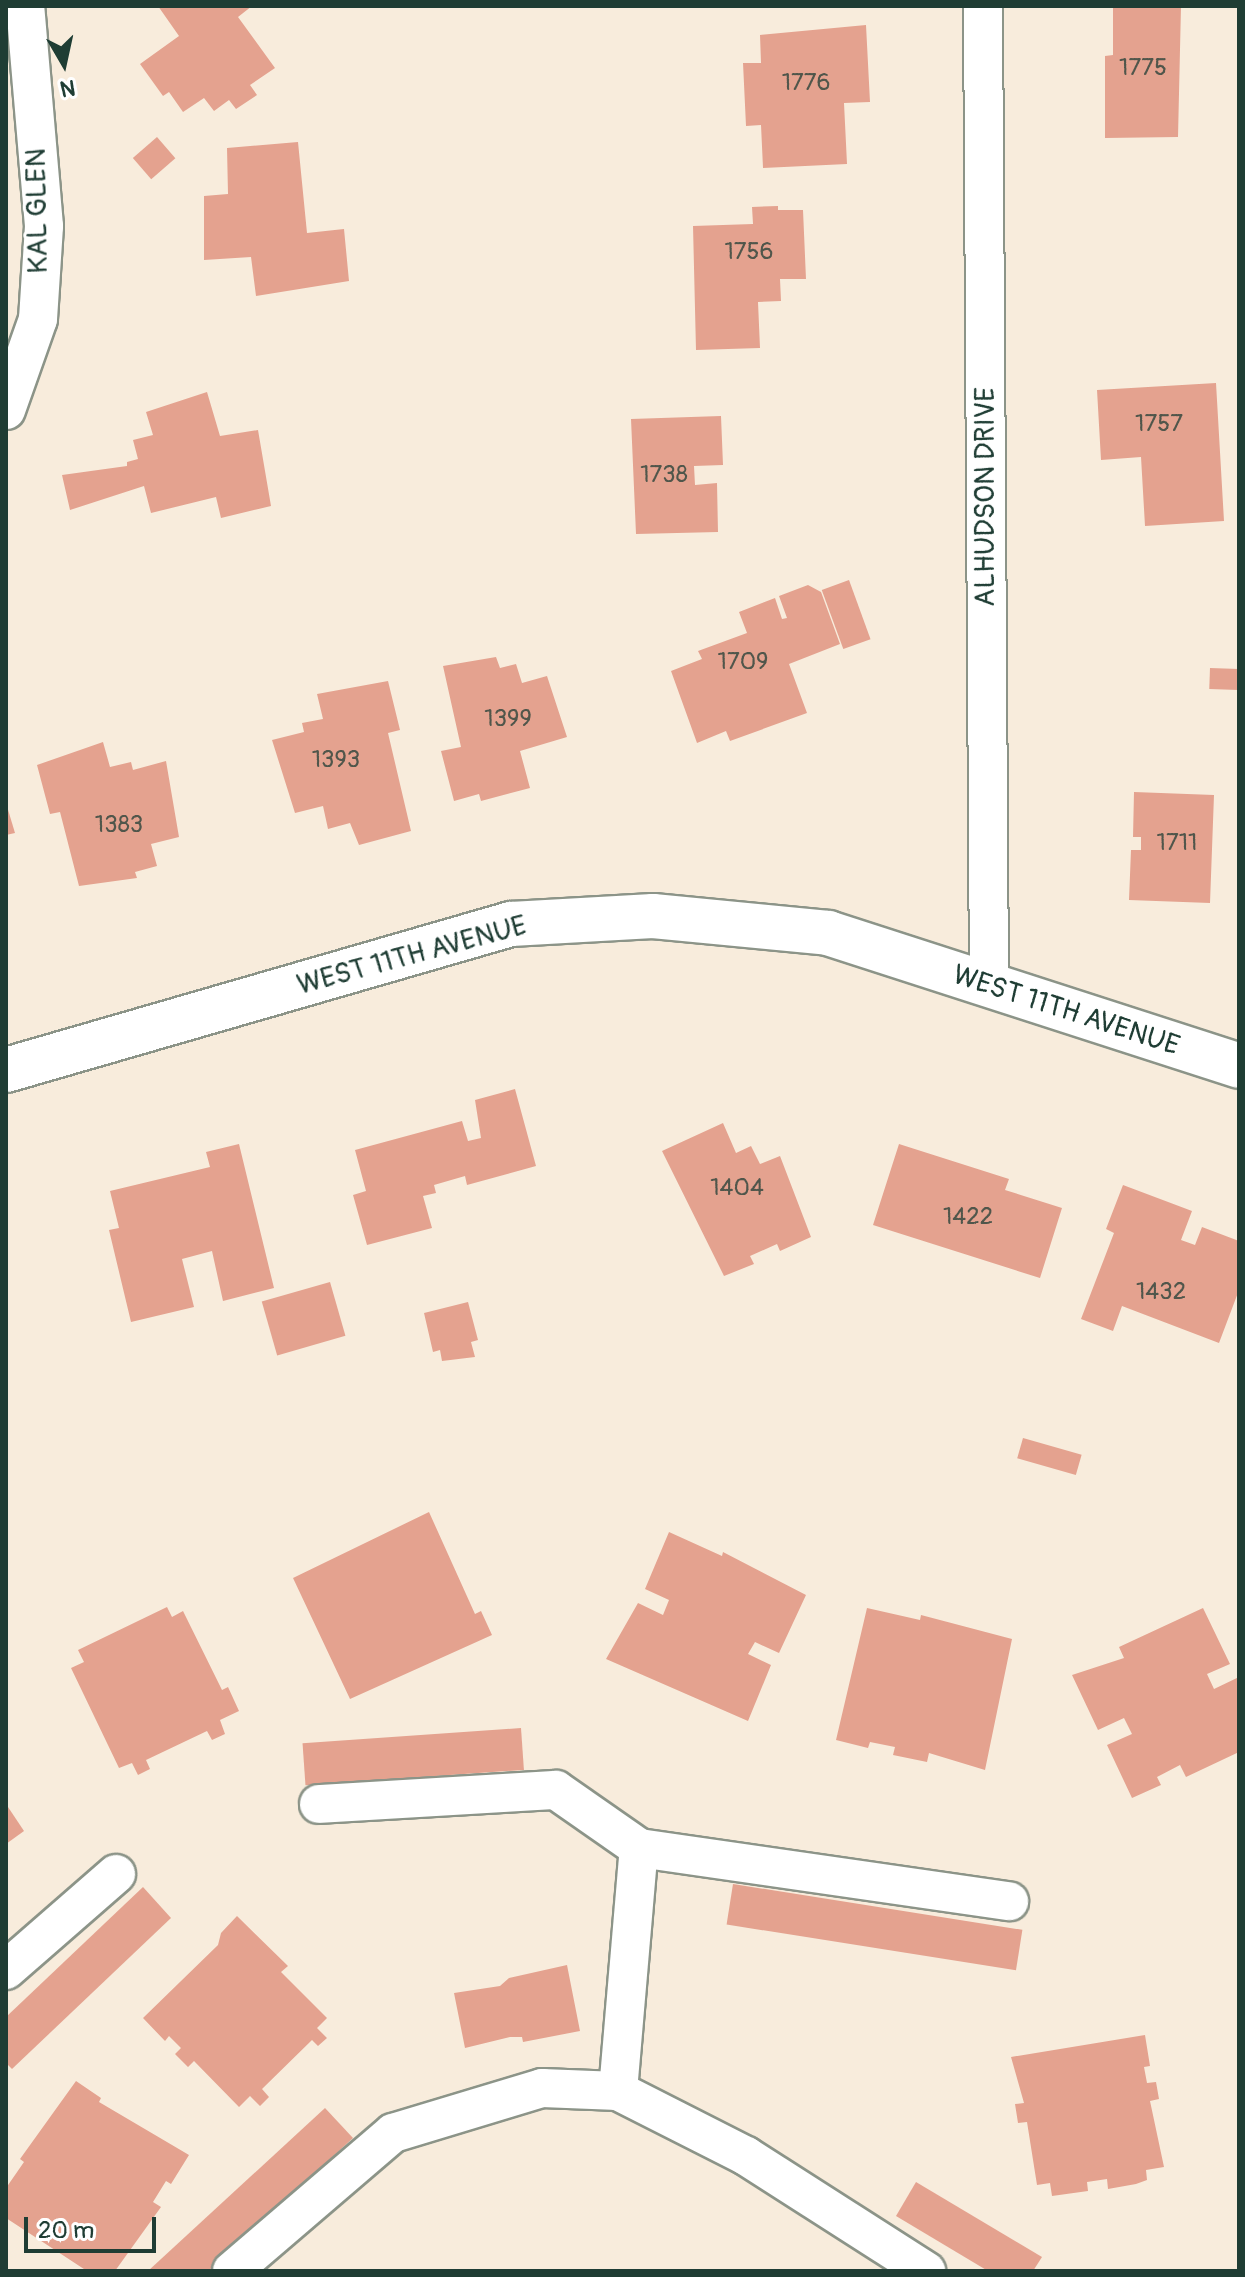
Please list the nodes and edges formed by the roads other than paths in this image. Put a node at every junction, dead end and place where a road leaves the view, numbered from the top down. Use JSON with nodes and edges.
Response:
{"nodes":[{"id":1,"x":25,"y":6,"type":"edge"},
{"id":2,"x":983,"y":6,"type":"edge"},
{"id":3,"x":6,"y":410,"type":"edge"},
{"id":4,"x":989,"y":987,"type":"junction"},
{"id":5,"x":1239,"y":1066,"type":"edge"},
{"id":6,"x":6,"y":1070,"type":"edge"},
{"id":7,"x":319,"y":1804,"type":"dead end"},
{"id":8,"x":639,"y":1848,"type":"junction"},
{"id":9,"x":116,"y":1874,"type":"dead end"},
{"id":10,"x":1009,"y":1901,"type":"dead end"},
{"id":11,"x":6,"y":1970,"type":"edge"},
{"id":12,"x":618,"y":2091,"type":"junction"},
{"id":13,"x":232,"y":2271,"type":"edge"},
{"id":14,"x":926,"y":2271,"type":"edge"}],
"edges":[{"from":1,"to":3,"type":"street","name":"KAL GLEN"},
{"from":2,"to":4,"type":"street","name":"ALHUDSON DRIVE"},
{"from":4,"to":5,"type":"street","name":"WEST 11TH AVENUE"},
{"from":4,"to":6,"type":"street","name":"WEST 11TH AVENUE"},
{"from":7,"to":8,"type":"street"},
{"from":8,"to":10,"type":"street"},
{"from":8,"to":12,"type":"street"},
{"from":9,"to":11,"type":"street"},
{"from":12,"to":13,"type":"street"},
{"from":12,"to":14,"type":"street"}]}
